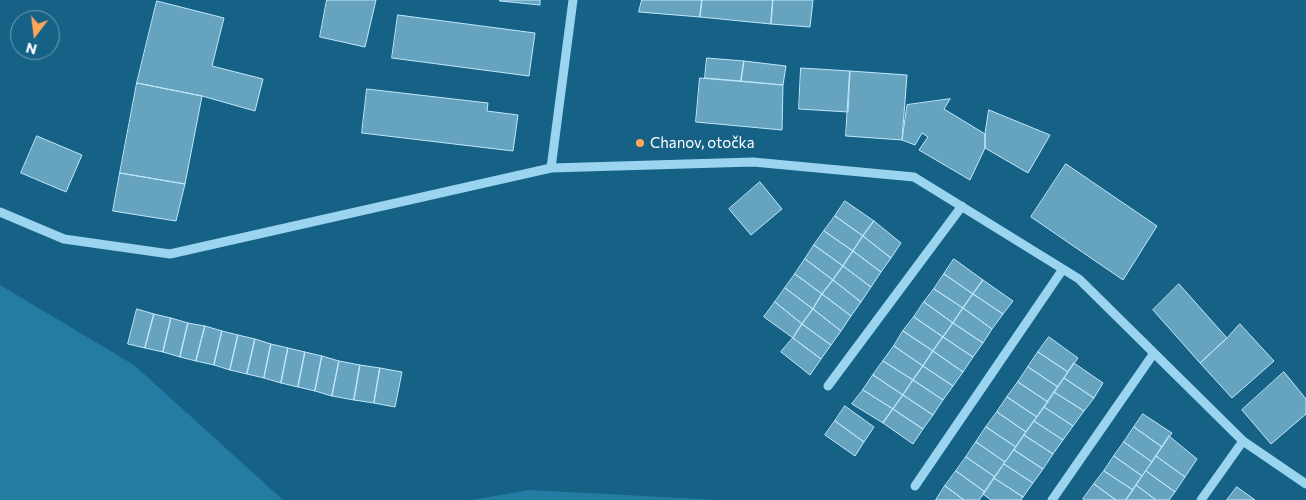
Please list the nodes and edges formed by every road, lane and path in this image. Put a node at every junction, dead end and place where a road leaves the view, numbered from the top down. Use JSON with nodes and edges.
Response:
{"nodes":[{"id":1,"x":573,"y":0,"type":"edge"},
{"id":2,"x":551,"y":168,"type":"junction"},
{"id":3,"x":962,"y":206,"type":"junction"},
{"id":4,"x":0,"y":212,"type":"edge"},
{"id":5,"x":1063,"y":269,"type":"junction"},
{"id":6,"x":1154,"y":353,"type":"junction"},
{"id":7,"x":828,"y":386,"type":"dead end"},
{"id":8,"x":1242,"y":441,"type":"junction"},
{"id":9,"x":1306,"y":484,"type":"edge"},
{"id":10,"x":915,"y":486,"type":"dead end"},
{"id":11,"x":1052,"y":500,"type":"edge"},
{"id":12,"x":1201,"y":500,"type":"edge"}],
"edges":[{"from":1,"to":2,"type":"street"},
{"from":2,"to":3,"type":"street"},
{"from":2,"to":4,"type":"street"},
{"from":3,"to":5,"type":"street"},
{"from":3,"to":7,"type":"street"},
{"from":5,"to":6,"type":"street"},
{"from":5,"to":10,"type":"street"},
{"from":6,"to":8,"type":"street"},
{"from":6,"to":11,"type":"street"},
{"from":8,"to":9,"type":"street"},
{"from":8,"to":12,"type":"street"}]}
